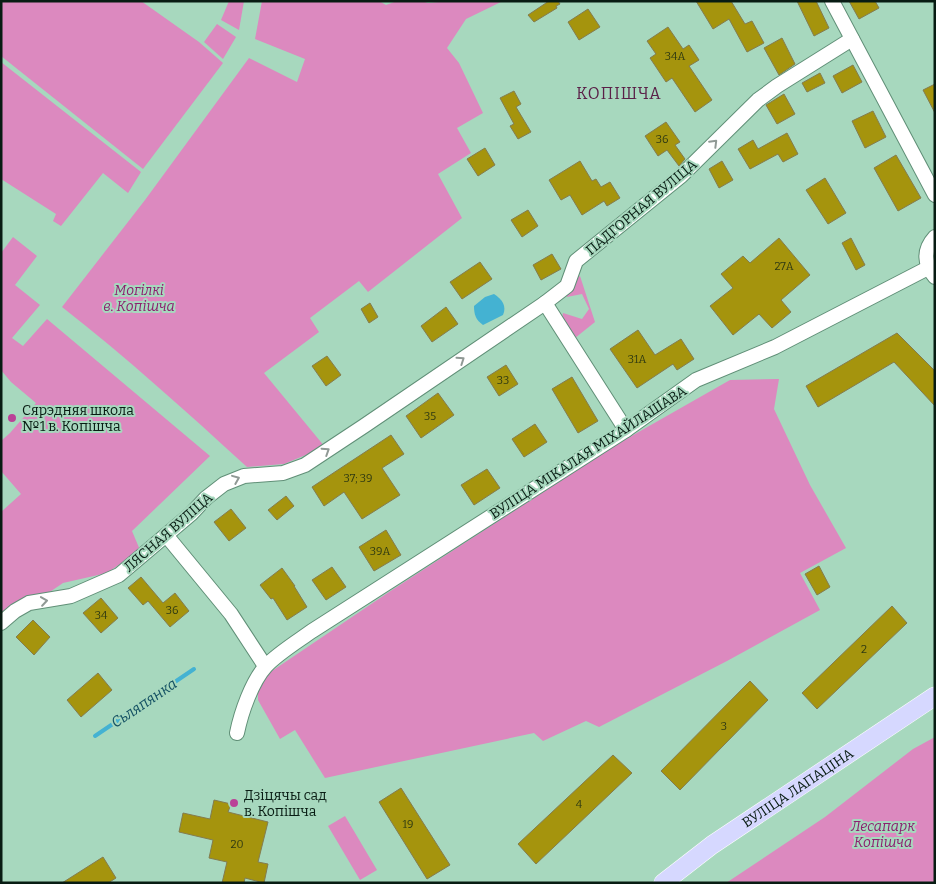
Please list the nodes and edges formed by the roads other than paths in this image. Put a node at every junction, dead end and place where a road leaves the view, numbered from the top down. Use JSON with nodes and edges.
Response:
{"nodes":[{"id":1,"x":832,"y":1,"type":"edge"},
{"id":2,"x":852,"y":39,"type":"junction"},
{"id":3,"x":935,"y":195,"type":"edge"},
{"id":4,"x":935,"y":237,"type":"edge"},
{"id":5,"x":931,"y":272,"type":"edge"},
{"id":6,"x":545,"y":303,"type":"junction"},
{"id":7,"x":626,"y":430,"type":"junction"},
{"id":8,"x":283,"y":473,"type":"joint"},
{"id":9,"x":166,"y":535,"type":"junction"},
{"id":10,"x":1,"y":623,"type":"edge"},
{"id":11,"x":265,"y":666,"type":"junction"},
{"id":12,"x":935,"y":696,"type":"edge"},
{"id":13,"x":237,"y":733,"type":"dead end"},
{"id":14,"x":663,"y":883,"type":"edge"}],
"edges":[{"from":1,"to":2,"type":"street"},
{"from":2,"to":3,"type":"street"},
{"from":6,"to":2,"type":"street","name":"ПАДГОРНАЯ ВУЛІЦА","one_way":true},
{"from":4,"to":5,"type":"street"},
{"from":5,"to":7,"type":"street","name":"ВУЛІЦА МІКАЛАЯ МІХАЙЛАШАВА"},
{"from":6,"to":7,"type":"street"},
{"from":8,"to":6,"type":"street","name":"ПАДГОРНАЯ ВУЛІЦА","one_way":true},
{"from":7,"to":11,"type":"street","name":"ВУЛІЦА МІКАЛАЯ МІХАЙЛАШАВА"},
{"from":9,"to":8,"type":"street","name":"ЛЯСНАЯ ВУЛІЦА","one_way":true},
{"from":10,"to":9,"type":"street","name":"ЛЯСНАЯ ВУЛІЦА","one_way":true},
{"from":9,"to":11,"type":"street"},
{"from":11,"to":13,"type":"street"},
{"from":12,"to":14,"type":"main road","name":"ВУЛІЦА ЛАПАЦІНА"}]}
